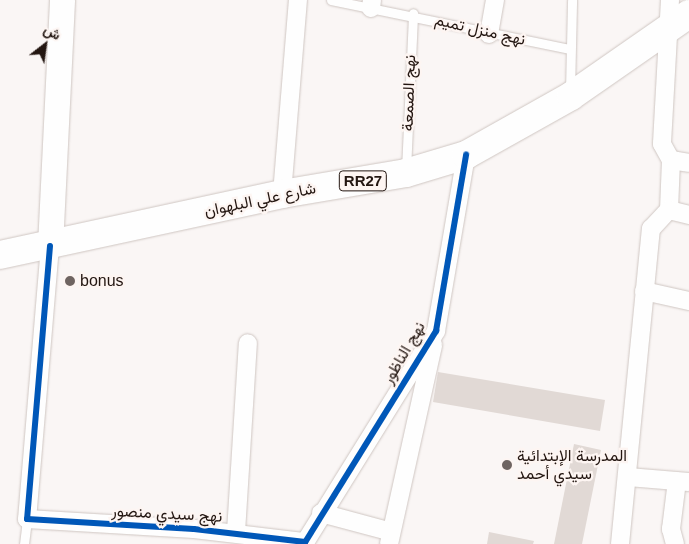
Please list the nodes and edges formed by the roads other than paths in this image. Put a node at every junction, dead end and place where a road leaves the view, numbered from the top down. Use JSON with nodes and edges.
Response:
{"nodes":[{"id":1,"x":62,"y":0,"type":"edge"},
{"id":2,"x":298,"y":0,"type":"edge"},
{"id":3,"x":331,"y":0,"type":"edge"},
{"id":4,"x":495,"y":0,"type":"edge"},
{"id":5,"x":572,"y":0,"type":"edge"},
{"id":6,"x":670,"y":0,"type":"edge"},
{"id":7,"x":371,"y":4,"type":"edge"},
{"id":8,"x":413,"y":13,"type":"junction"},
{"id":9,"x":679,"y":21,"type":"edge"},
{"id":10,"x":489,"y":34,"type":"junction"},
{"id":11,"x":569,"y":49,"type":"junction"},
{"id":12,"x":571,"y":96,"type":"junction"},
{"id":13,"x":466,"y":155,"type":"junction"},
{"id":14,"x":671,"y":160,"type":"junction"},
{"id":15,"x":689,"y":163,"type":"edge"},
{"id":16,"x":406,"y":173,"type":"junction"},
{"id":17,"x":282,"y":194,"type":"junction"},
{"id":18,"x":669,"y":210,"type":"junction"},
{"id":19,"x":689,"y":215,"type":"edge"},
{"id":20,"x":50,"y":246,"type":"junction"},
{"id":21,"x":0,"y":255,"type":"edge"},
{"id":22,"x":644,"y":291,"type":"junction"},
{"id":23,"x":689,"y":301,"type":"edge"},
{"id":24,"x":436,"y":331,"type":"junction"},
{"id":25,"x":248,"y":344,"type":"dead end"},
{"id":26,"x":628,"y":477,"type":"junction"},
{"id":27,"x":683,"y":482,"type":"edge"},
{"id":28,"x":321,"y":513,"type":"junction"},
{"id":29,"x":27,"y":519,"type":"junction"},
{"id":30,"x":236,"y":532,"type":"junction"},
{"id":31,"x":388,"y":537,"type":"edge"},
{"id":32,"x":304,"y":543,"type":"edge"},
{"id":33,"x":24,"y":544,"type":"edge"},
{"id":34,"x":620,"y":544,"type":"edge"},
{"id":35,"x":675,"y":544,"type":"edge"}],
"edges":[{"from":1,"to":20,"type":"main road"},
{"from":2,"to":17,"type":"street"},
{"from":3,"to":7,"type":"lane","name":"نهج منزل تميم"},
{"from":4,"to":10,"type":"street"},
{"from":5,"to":11,"type":"lane"},
{"from":6,"to":9,"type":"street"},
{"from":7,"to":8,"type":"lane","name":"نهج منزل تميم"},
{"from":8,"to":10,"type":"lane","name":"نهج منزل تميم"},
{"from":8,"to":16,"type":"lane","name":"نهج الصمعة"},
{"from":9,"to":12,"type":"main road","name":"شارع علي البلهوان","number":"RR27"},
{"from":9,"to":14,"type":"street"},
{"from":10,"to":11,"type":"lane","name":"نهج منزل تميم"},
{"from":11,"to":12,"type":"lane"},
{"from":12,"to":13,"type":"main road","name":"شارع علي البلهوان","number":"RR27"},
{"from":13,"to":16,"type":"main road","name":"شارع علي البلهوان","number":"RR27"},
{"from":13,"to":24,"type":"street","name":"نهج الناظور"},
{"from":14,"to":15,"type":"street"},
{"from":14,"to":18,"type":"street"},
{"from":16,"to":17,"type":"main road","name":"شارع علي البلهوان","number":"RR27"},
{"from":17,"to":20,"type":"main road","name":"شارع علي البلهوان","number":"RR27"},
{"from":18,"to":19,"type":"street"},
{"from":18,"to":22,"type":"street"},
{"from":20,"to":21,"type":"main road","name":"شارع علي البلهوان","number":"RR27"},
{"from":20,"to":29,"type":"street"},
{"from":22,"to":23,"type":"street"},
{"from":22,"to":26,"type":"street"},
{"from":24,"to":28,"type":"street","name":"نهج الناظور"},
{"from":24,"to":31,"type":"street"},
{"from":25,"to":30,"type":"street"},
{"from":26,"to":27,"type":"street"},
{"from":26,"to":34,"type":"street"},
{"from":27,"to":35,"type":"street"},
{"from":28,"to":31,"type":"street"},
{"from":28,"to":32,"type":"street","name":"نهج الناظور"},
{"from":29,"to":30,"type":"street","name":"نهج سيدي منصور"},
{"from":29,"to":33,"type":"lane"},
{"from":30,"to":32,"type":"street","name":"نهج سيدي منصور"}]}
